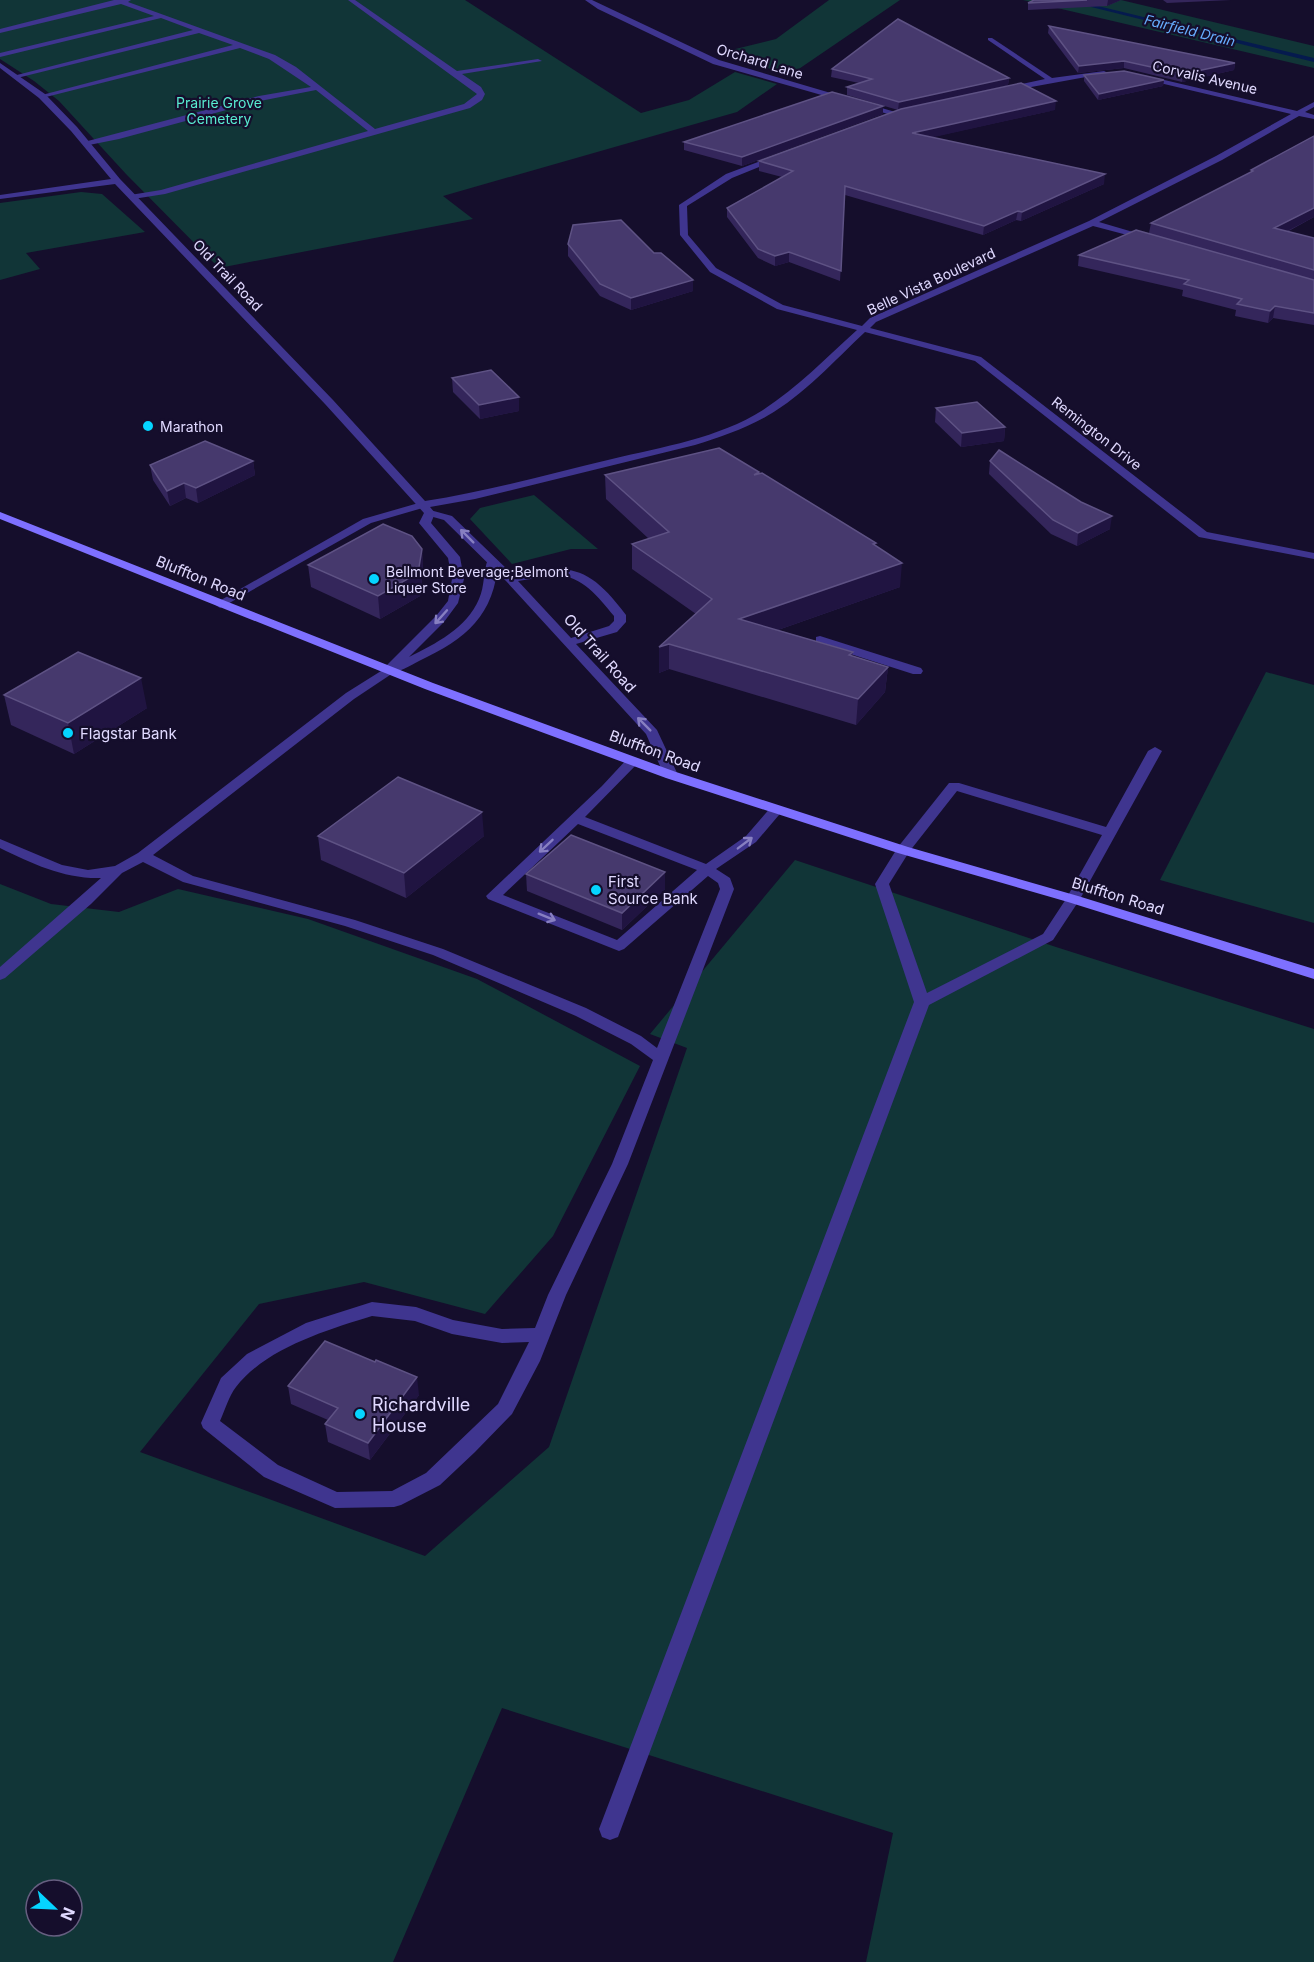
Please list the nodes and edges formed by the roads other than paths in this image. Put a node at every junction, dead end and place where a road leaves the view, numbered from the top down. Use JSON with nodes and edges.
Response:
{"nodes":[{"id":1,"x":131,"y":0,"type":"edge"},
{"id":2,"x":352,"y":0,"type":"edge"},
{"id":3,"x":119,"y":1,"type":"edge"},
{"id":4,"x":591,"y":2,"type":"edge"},
{"id":5,"x":604,"y":2,"type":"dead end"},
{"id":6,"x":162,"y":16,"type":"junction"},
{"id":7,"x":0,"y":30,"type":"edge"},
{"id":8,"x":202,"y":30,"type":"junction"},
{"id":9,"x":990,"y":39,"type":"dead end"},
{"id":10,"x":242,"y":45,"type":"junction"},
{"id":11,"x":0,"y":55,"type":"edge"},
{"id":12,"x":538,"y":61,"type":"dead end"},
{"id":13,"x":0,"y":65,"type":"edge"},
{"id":14,"x":456,"y":73,"type":"junction"},
{"id":15,"x":1112,"y":73,"type":"edge"},
{"id":16,"x":1140,"y":75,"type":"edge"},
{"id":17,"x":17,"y":76,"type":"junction"},
{"id":18,"x":1051,"y":80,"type":"junction"},
{"id":19,"x":318,"y":88,"type":"junction"},
{"id":20,"x":996,"y":92,"type":"edge"},
{"id":21,"x":42,"y":96,"type":"junction"},
{"id":22,"x":1314,"y":104,"type":"edge"},
{"id":23,"x":909,"y":111,"type":"edge"},
{"id":24,"x":1297,"y":112,"type":"junction"},
{"id":25,"x":898,"y":114,"type":"junction"},
{"id":26,"x":1314,"y":117,"type":"edge"},
{"id":27,"x":886,"y":118,"type":"edge"},
{"id":28,"x":374,"y":132,"type":"junction"},
{"id":29,"x":87,"y":144,"type":"junction"},
{"id":30,"x":785,"y":155,"type":"edge"},
{"id":31,"x":117,"y":181,"type":"junction"},
{"id":32,"x":0,"y":197,"type":"edge"},
{"id":33,"x":133,"y":197,"type":"junction"},
{"id":34,"x":1092,"y":224,"type":"junction"},
{"id":35,"x":1159,"y":242,"type":"edge"},
{"id":36,"x":862,"y":330,"type":"junction"},
{"id":37,"x":426,"y":509,"type":"junction"},
{"id":38,"x":0,"y":515,"type":"edge"},
{"id":39,"x":1314,"y":556,"type":"edge"},
{"id":40,"x":492,"y":561,"type":"junction"},
{"id":41,"x":510,"y":579,"type":"junction"},
{"id":42,"x":220,"y":603,"type":"junction"},
{"id":43,"x":820,"y":640,"type":"edge"},
{"id":44,"x":569,"y":642,"type":"junction"},
{"id":45,"x":389,"y":670,"type":"junction"},
{"id":46,"x":917,"y":671,"type":"dead end"},
{"id":47,"x":1155,"y":751,"type":"dead end"},
{"id":48,"x":633,"y":761,"type":"junction"},
{"id":49,"x":671,"y":775,"type":"junction"},
{"id":50,"x":777,"y":809,"type":"junction"},
{"id":51,"x":576,"y":818,"type":"junction"},
{"id":52,"x":1110,"y":832,"type":"junction"},
{"id":53,"x":0,"y":843,"type":"edge"},
{"id":54,"x":903,"y":850,"type":"junction"},
{"id":55,"x":143,"y":856,"type":"junction"},
{"id":56,"x":707,"y":869,"type":"junction"},
{"id":57,"x":117,"y":870,"type":"junction"},
{"id":58,"x":1073,"y":899,"type":"junction"},
{"id":59,"x":1314,"y":974,"type":"edge"},
{"id":60,"x":0,"y":975,"type":"edge"},
{"id":61,"x":922,"y":1002,"type":"junction"},
{"id":62,"x":662,"y":1059,"type":"junction"},
{"id":63,"x":541,"y":1335,"type":"junction"},
{"id":64,"x":610,"y":1829,"type":"dead end"}],
"edges":[{"from":1,"to":3,"type":"street"},
{"from":2,"to":14,"type":"street"},
{"from":3,"to":6,"type":"street"},
{"from":3,"to":7,"type":"street"},
{"from":4,"to":5,"type":"street"},
{"from":4,"to":25,"type":"street","name":"Orchard Lane"},
{"from":6,"to":8,"type":"street"},
{"from":6,"to":11,"type":"street"},
{"from":8,"to":10,"type":"street"},
{"from":8,"to":17,"type":"street"},
{"from":9,"to":18,"type":"street"},
{"from":10,"to":19,"type":"street"},
{"from":10,"to":21,"type":"street"},
{"from":12,"to":14,"type":"street"},
{"from":13,"to":17,"type":"street","name":"Old Trail Road"},
{"from":14,"to":28,"type":"street"},
{"from":15,"to":18,"type":"street"},
{"from":16,"to":24,"type":"street","name":"Corvalis Avenue"},
{"from":17,"to":21,"type":"street","name":"Old Trail Road"},
{"from":18,"to":20,"type":"street"},
{"from":19,"to":28,"type":"street"},
{"from":19,"to":29,"type":"street"},
{"from":21,"to":29,"type":"street","name":"Old Trail Road"},
{"from":22,"to":24,"type":"street","name":"Belle Vista Boulevard"},
{"from":23,"to":25,"type":"street"},
{"from":24,"to":26,"type":"street","name":"Corvalis Avenue"},
{"from":24,"to":34,"type":"street","name":"Belle Vista Boulevard"},
{"from":25,"to":27,"type":"street"},
{"from":28,"to":33,"type":"street"},
{"from":29,"to":31,"type":"street","name":"Old Trail Road"},
{"from":30,"to":36,"type":"street"},
{"from":31,"to":32,"type":"street"},
{"from":31,"to":33,"type":"street","name":"Old Trail Road"},
{"from":33,"to":37,"type":"street","name":"Old Trail Road"},
{"from":34,"to":35,"type":"street"},
{"from":34,"to":36,"type":"street","name":"Belle Vista Boulevard"},
{"from":36,"to":37,"type":"street","name":"Belle Vista Boulevard"},
{"from":36,"to":39,"type":"street","name":"Remington Drive"},
{"from":40,"to":37,"type":"street","name":"Old Trail Road","one_way":true},
{"from":37,"to":42,"type":"street","name":"Belle Vista Boulevard"},
{"from":37,"to":45,"type":"street","name":"Old Trail Road","one_way":true},
{"from":38,"to":42,"type":"main road","name":"Bluffton Road"},
{"from":40,"to":41,"type":"street","name":"Old Trail Road"},
{"from":40,"to":45,"type":"street"},
{"from":41,"to":44,"type":"street","name":"Old Trail Road"},
{"from":41,"to":44,"type":"street"},
{"from":42,"to":45,"type":"main road","name":"Bluffton Road"},
{"from":43,"to":46,"type":"street"},
{"from":49,"to":44,"type":"street","name":"Old Trail Road","one_way":true},
{"from":45,"to":48,"type":"main road","name":"Bluffton Road"},
{"from":45,"to":55,"type":"street"},
{"from":47,"to":52,"type":"street"},
{"from":48,"to":49,"type":"main road","name":"Bluffton Road"},
{"from":48,"to":51,"type":"street"},
{"from":49,"to":50,"type":"main road","name":"Bluffton Road"},
{"from":50,"to":54,"type":"main road","name":"Bluffton Road"},
{"from":56,"to":50,"type":"street","one_way":true},
{"from":51,"to":56,"type":"street"},
{"from":51,"to":56,"type":"street","one_way":true},
{"from":52,"to":54,"type":"street"},
{"from":52,"to":58,"type":"street"},
{"from":53,"to":57,"type":"street"},
{"from":54,"to":58,"type":"main road","name":"Bluffton Road"},
{"from":54,"to":61,"type":"street"},
{"from":55,"to":57,"type":"street"},
{"from":55,"to":62,"type":"street"},
{"from":56,"to":62,"type":"street"},
{"from":57,"to":60,"type":"street"},
{"from":58,"to":59,"type":"main road","name":"Bluffton Road"},
{"from":58,"to":61,"type":"street"},
{"from":61,"to":64,"type":"street"},
{"from":62,"to":63,"type":"street"},
{"from":63,"to":63,"type":"street"}]}
